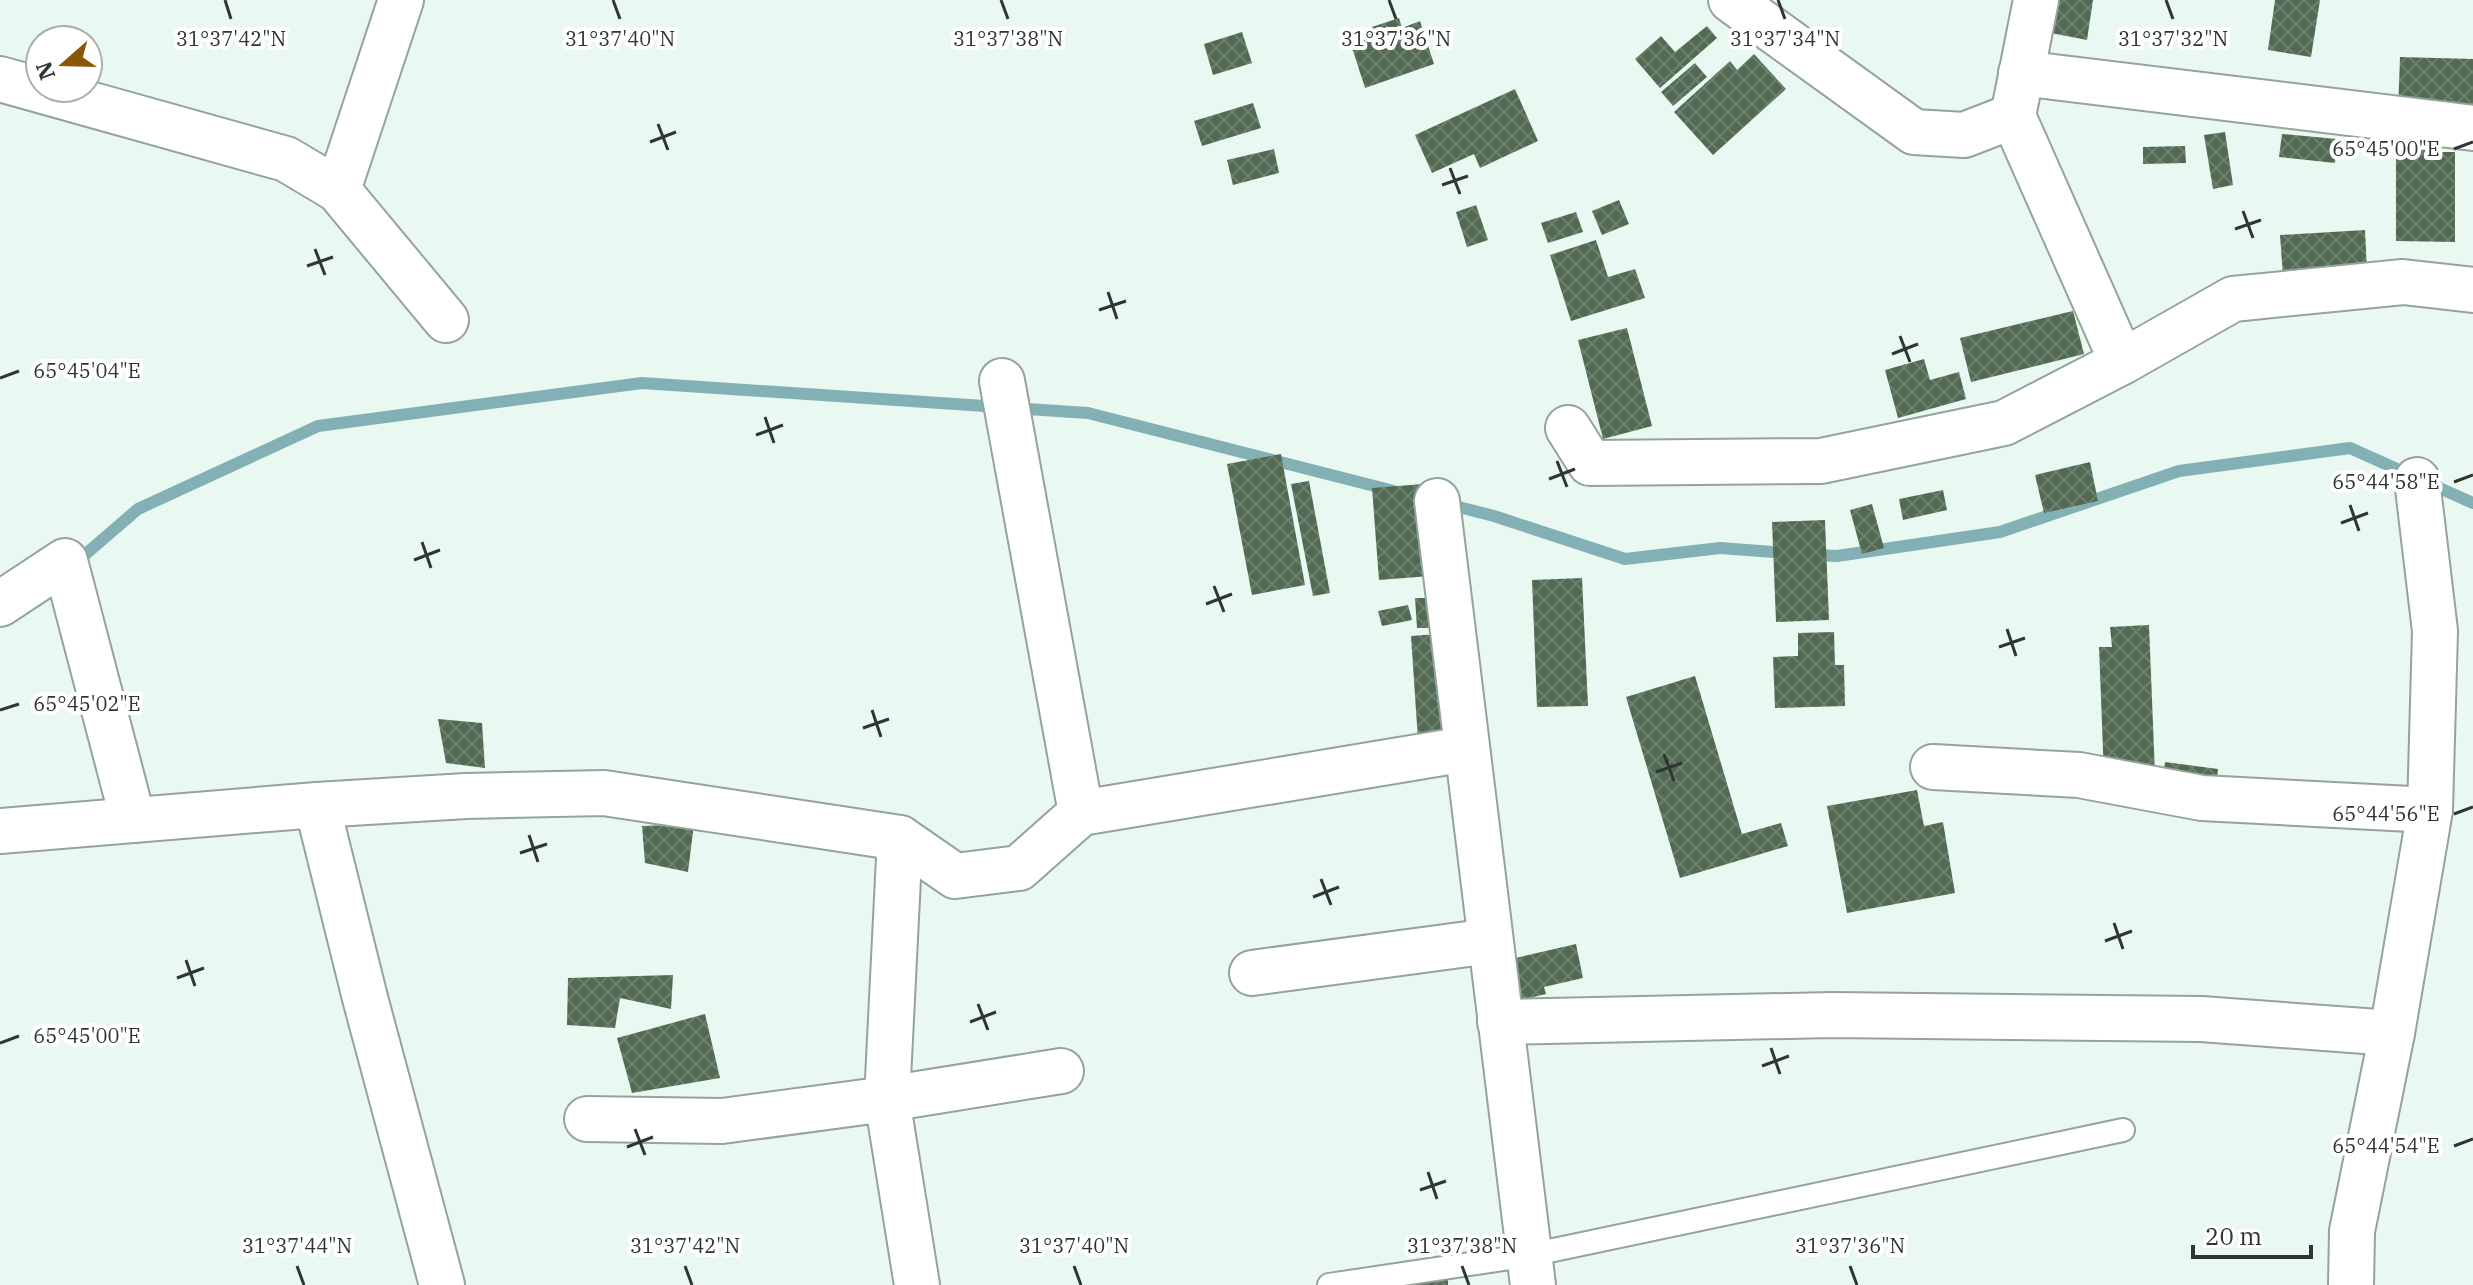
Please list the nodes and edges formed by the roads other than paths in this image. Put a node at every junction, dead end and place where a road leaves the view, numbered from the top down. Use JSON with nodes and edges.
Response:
{"nodes":[{"id":1,"x":401,"y":0,"type":"edge"},
{"id":2,"x":1731,"y":0,"type":"edge"},
{"id":3,"x":2036,"y":0,"type":"edge"},
{"id":4,"x":2021,"y":73,"type":"junction"},
{"id":5,"x":0,"y":79,"type":"edge"},
{"id":6,"x":2013,"y":116,"type":"junction"},
{"id":7,"x":2473,"y":128,"type":"edge"},
{"id":8,"x":338,"y":190,"type":"junction"},
{"id":9,"x":2473,"y":290,"type":"edge"},
{"id":10,"x":446,"y":320,"type":"dead end"},
{"id":11,"x":2122,"y":362,"type":"junction"},
{"id":12,"x":1002,"y":381,"type":"dead end"},
{"id":13,"x":1568,"y":428,"type":"dead end"},
{"id":14,"x":2417,"y":480,"type":"dead end"},
{"id":15,"x":1437,"y":501,"type":"dead end"},
{"id":16,"x":0,"y":604,"type":"edge"},
{"id":17,"x":1466,"y":749,"type":"junction"},
{"id":18,"x":1933,"y":767,"type":"dead end"},
{"id":19,"x":317,"y":805,"type":"junction"},
{"id":20,"x":2430,"y":810,"type":"junction"},
{"id":21,"x":1081,"y":813,"type":"junction"},
{"id":22,"x":133,"y":820,"type":"junction"},
{"id":23,"x":0,"y":831,"type":"edge"},
{"id":24,"x":900,"y":838,"type":"junction"},
{"id":25,"x":1490,"y":941,"type":"junction"},
{"id":26,"x":1252,"y":973,"type":"dead end"},
{"id":27,"x":1500,"y":1022,"type":"junction"},
{"id":28,"x":2392,"y":1033,"type":"junction"},
{"id":29,"x":1061,"y":1071,"type":"dead end"},
{"id":30,"x":887,"y":1099,"type":"junction"},
{"id":31,"x":587,"y":1119,"type":"dead end"},
{"id":32,"x":2123,"y":1130,"type":"dead end"},
{"id":33,"x":1531,"y":1270,"type":"edge"},
{"id":34,"x":442,"y":1285,"type":"edge"},
{"id":35,"x":917,"y":1285,"type":"edge"},
{"id":36,"x":1329,"y":1285,"type":"edge"},
{"id":37,"x":2351,"y":1285,"type":"edge"}],
"edges":[{"from":1,"to":8,"type":"street"},
{"from":2,"to":6,"type":"street"},
{"from":3,"to":4,"type":"street"},
{"from":4,"to":6,"type":"street"},
{"from":4,"to":7,"type":"street"},
{"from":5,"to":8,"type":"street"},
{"from":6,"to":11,"type":"street"},
{"from":8,"to":10,"type":"street"},
{"from":9,"to":11,"type":"street"},
{"from":11,"to":13,"type":"street"},
{"from":12,"to":21,"type":"street"},
{"from":14,"to":20,"type":"street"},
{"from":15,"to":17,"type":"street"},
{"from":16,"to":22,"type":"street"},
{"from":17,"to":21,"type":"street"},
{"from":17,"to":25,"type":"street"},
{"from":18,"to":20,"type":"street"},
{"from":19,"to":22,"type":"street"},
{"from":19,"to":24,"type":"street"},
{"from":19,"to":34,"type":"street"},
{"from":20,"to":28,"type":"street"},
{"from":21,"to":24,"type":"street"},
{"from":22,"to":23,"type":"street"},
{"from":24,"to":30,"type":"street"},
{"from":25,"to":26,"type":"street"},
{"from":25,"to":27,"type":"street"},
{"from":27,"to":28,"type":"street"},
{"from":27,"to":33,"type":"street"},
{"from":28,"to":37,"type":"street"},
{"from":29,"to":30,"type":"street"},
{"from":30,"to":31,"type":"street"},
{"from":30,"to":35,"type":"street"},
{"from":32,"to":33,"type":"lane"},
{"from":33,"to":36,"type":"lane"}]}
